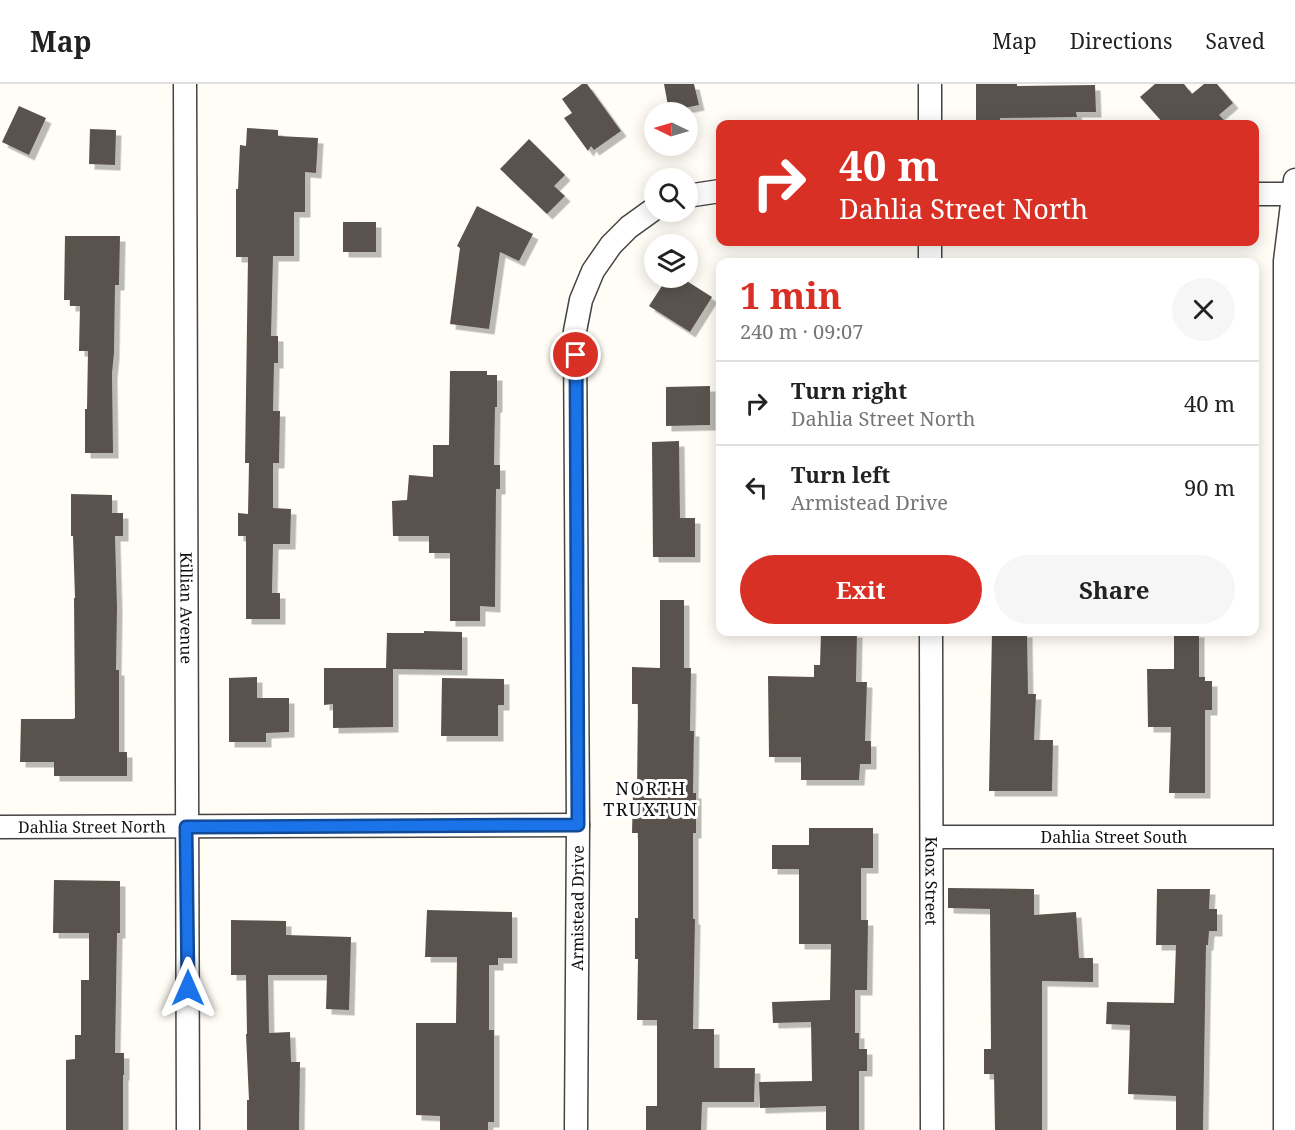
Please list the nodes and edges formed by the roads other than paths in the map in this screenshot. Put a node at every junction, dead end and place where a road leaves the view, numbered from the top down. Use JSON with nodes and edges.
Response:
{"nodes":[{"id":1,"x":185,"y":84,"type":"edge"},
{"id":2,"x":930,"y":84,"type":"edge"},
{"id":3,"x":930,"y":120,"type":"edge"},
{"id":4,"x":1294,"y":187,"type":"edge"},
{"id":5,"x":716,"y":192,"type":"edge"},
{"id":6,"x":1259,"y":193,"type":"edge"},
{"id":7,"x":698,"y":194,"type":"edge"},
{"id":8,"x":644,"y":217,"type":"edge"},
{"id":9,"x":932,"y":636,"type":"edge"},
{"id":10,"x":578,"y":825,"type":"junction"},
{"id":11,"x":0,"y":827,"type":"edge"},
{"id":12,"x":186,"y":827,"type":"junction"},
{"id":13,"x":932,"y":837,"type":"junction"},
{"id":14,"x":1290,"y":838,"type":"edge"},
{"id":15,"x":188,"y":1130,"type":"edge"},
{"id":16,"x":576,"y":1130,"type":"edge"},
{"id":17,"x":932,"y":1130,"type":"edge"},
{"id":18,"x":1285,"y":1130,"type":"edge"}],
"edges":[{"from":1,"to":12,"type":"street","name":"Killian Avenue"},
{"from":2,"to":3,"type":"street"},
{"from":4,"to":6,"type":"street"},
{"from":4,"to":14,"type":"street"},
{"from":5,"to":7,"type":"street"},
{"from":8,"to":10,"type":"street","name":"Armistead Drive"},
{"from":9,"to":13,"type":"street","name":"Knox Street"},
{"from":10,"to":12,"type":"street","name":"Dahlia Street North"},
{"from":10,"to":16,"type":"street","name":"Armistead Drive"},
{"from":11,"to":12,"type":"street","name":"Dahlia Street North"},
{"from":12,"to":15,"type":"street","name":"Killian Avenue"},
{"from":13,"to":14,"type":"street","name":"Dahlia Street South"},
{"from":13,"to":17,"type":"street","name":"Knox Street"},
{"from":14,"to":18,"type":"street"}]}
